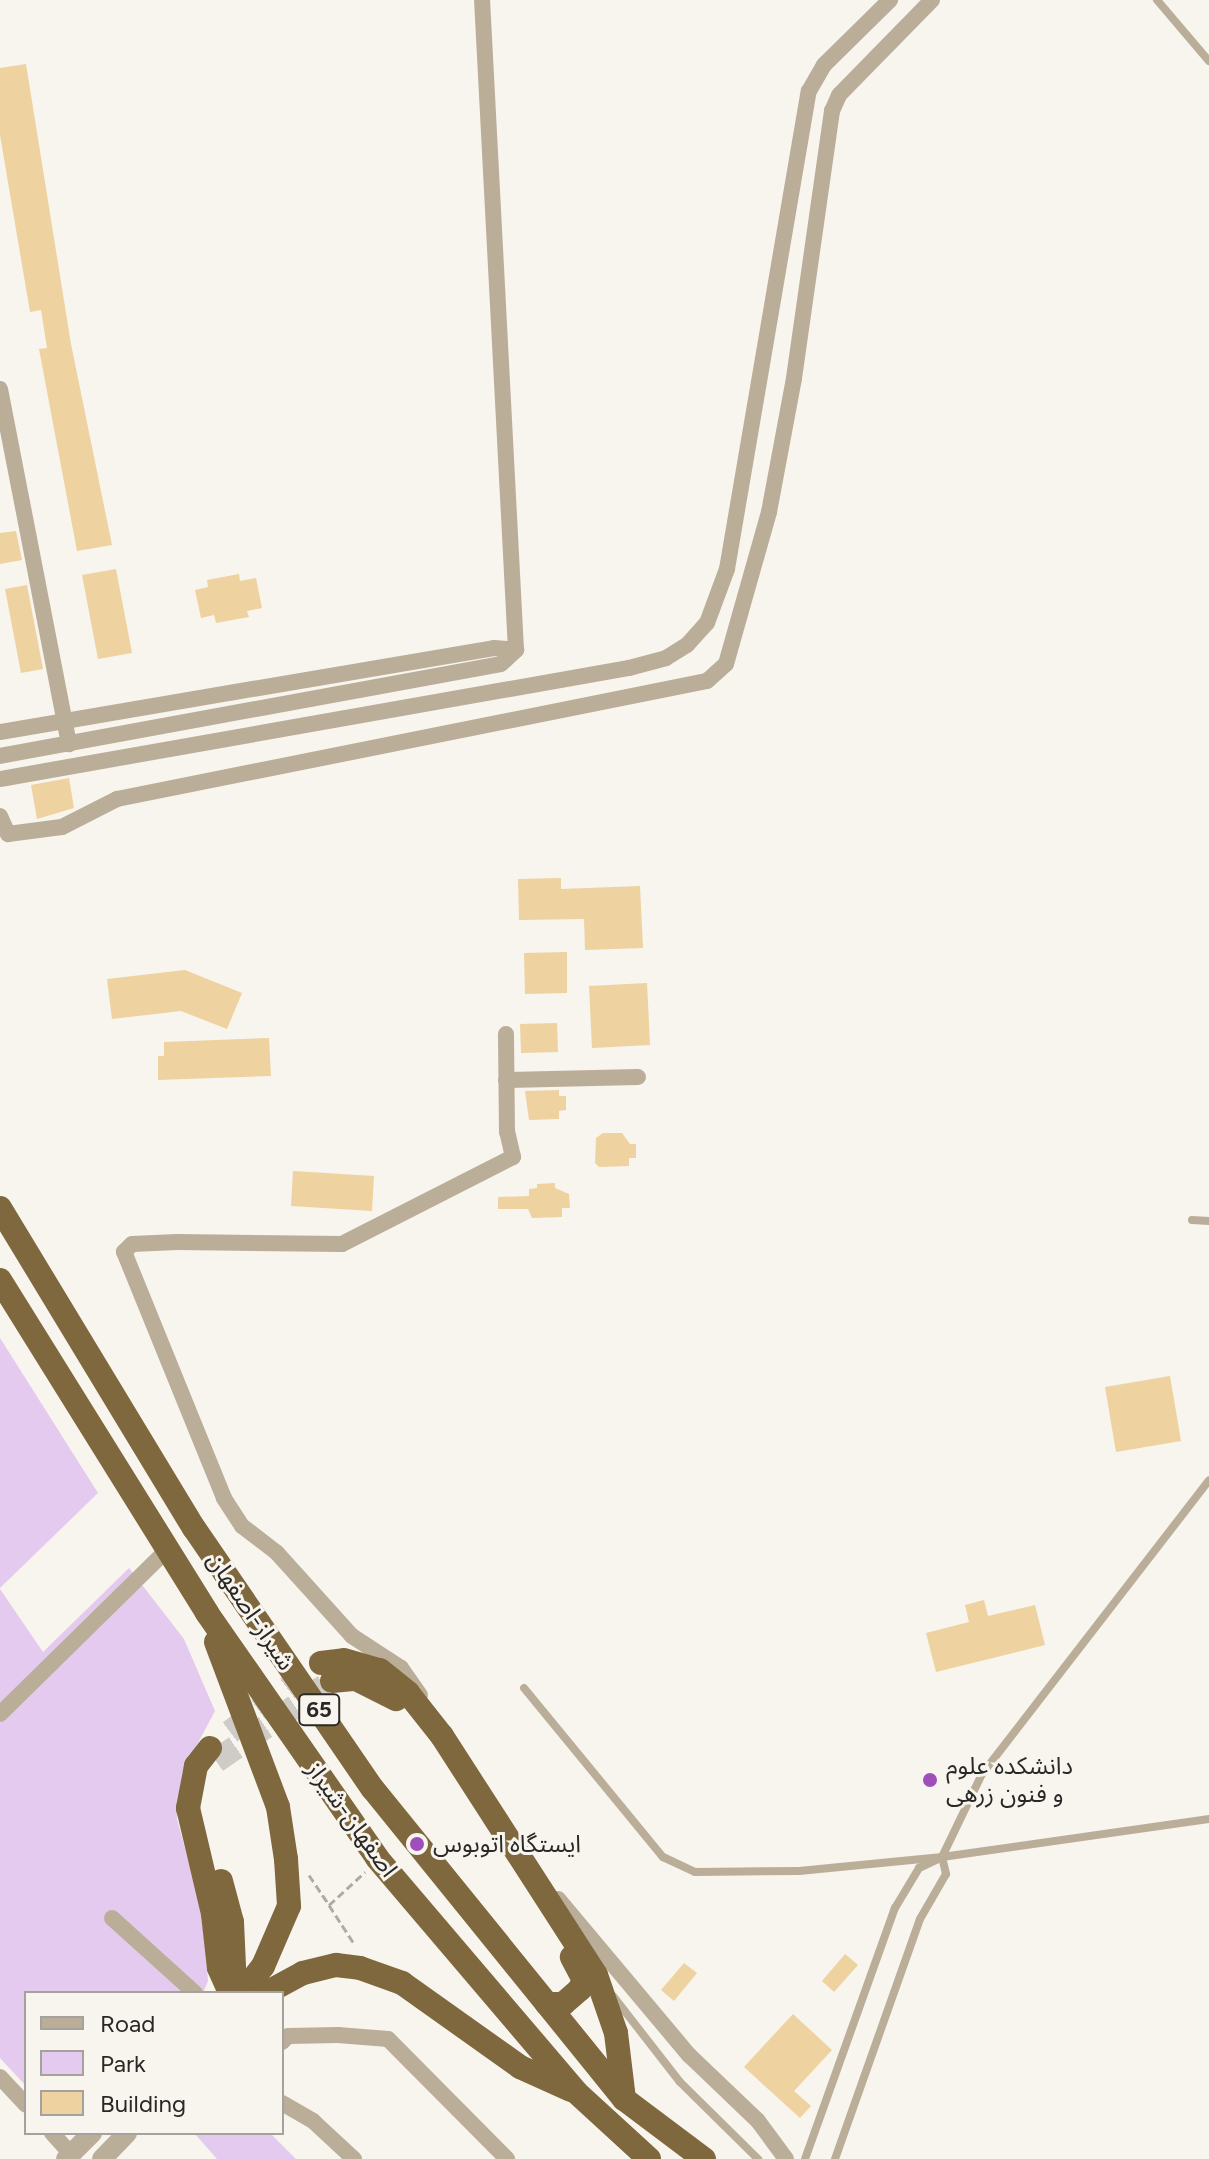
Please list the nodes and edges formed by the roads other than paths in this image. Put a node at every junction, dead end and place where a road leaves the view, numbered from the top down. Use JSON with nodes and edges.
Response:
{"nodes":[{"id":1,"x":482,"y":0,"type":"edge"},
{"id":2,"x":890,"y":0,"type":"edge"},
{"id":3,"x":932,"y":0,"type":"edge"},
{"id":4,"x":1157,"y":0,"type":"edge"},
{"id":5,"x":1209,"y":61,"type":"edge"},
{"id":6,"x":0,"y":389,"type":"edge"},
{"id":7,"x":516,"y":650,"type":"junction"},
{"id":8,"x":64,"y":719,"type":"junction"},
{"id":9,"x":0,"y":732,"type":"edge"},
{"id":10,"x":69,"y":744,"type":"junction"},
{"id":11,"x":0,"y":756,"type":"edge"},
{"id":12,"x":0,"y":779,"type":"edge"},
{"id":13,"x":0,"y":816,"type":"edge"},
{"id":14,"x":506,"y":1034,"type":"dead end"},
{"id":15,"x":638,"y":1077,"type":"dead end"},
{"id":16,"x":506,"y":1080,"type":"junction"},
{"id":17,"x":0,"y":1208,"type":"edge"},
{"id":18,"x":1192,"y":1220,"type":"dead end"},
{"id":19,"x":1209,"y":1221,"type":"edge"},
{"id":20,"x":0,"y":1280,"type":"edge"},
{"id":21,"x":1209,"y":1480,"type":"edge"},
{"id":22,"x":169,"y":1548,"type":"junction"},
{"id":23,"x":207,"y":1613,"type":"junction"},
{"id":24,"x":524,"y":1688,"type":"dead end"},
{"id":25,"x":0,"y":1714,"type":"edge"},
{"id":26,"x":213,"y":1755,"type":"tunnel mouth"},
{"id":27,"x":1209,"y":1819,"type":"edge"},
{"id":28,"x":942,"y":1857,"type":"junction"},
{"id":29,"x":112,"y":1918,"type":"dead end"},
{"id":30,"x":596,"y":1975,"type":"junction"},
{"id":31,"x":193,"y":1991,"type":"edge"},
{"id":32,"x":232,"y":1991,"type":"edge"},
{"id":33,"x":244,"y":1991,"type":"edge"},
{"id":34,"x":270,"y":1991,"type":"edge"},
{"id":35,"x":547,"y":2004,"type":"junction"},
{"id":36,"x":284,"y":2040,"type":"edge"},
{"id":37,"x":0,"y":2077,"type":"edge"},
{"id":38,"x":576,"y":2092,"type":"junction"},
{"id":39,"x":624,"y":2099,"type":"junction"},
{"id":40,"x":24,"y":2103,"type":"edge"},
{"id":41,"x":284,"y":2104,"type":"edge"},
{"id":42,"x":54,"y":2135,"type":"edge"},
{"id":43,"x":90,"y":2135,"type":"edge"},
{"id":44,"x":125,"y":2135,"type":"edge"},
{"id":45,"x":72,"y":2157,"type":"edge"},
{"id":46,"x":102,"y":2159,"type":"edge"},
{"id":47,"x":354,"y":2159,"type":"edge"},
{"id":48,"x":507,"y":2159,"type":"edge"},
{"id":49,"x":649,"y":2159,"type":"edge"},
{"id":50,"x":704,"y":2159,"type":"edge"},
{"id":51,"x":758,"y":2159,"type":"edge"},
{"id":52,"x":786,"y":2159,"type":"edge"},
{"id":53,"x":805,"y":2159,"type":"edge"},
{"id":54,"x":835,"y":2159,"type":"edge"}],
"edges":[{"from":1,"to":7,"type":"street"},
{"from":2,"to":12,"type":"street"},
{"from":3,"to":13,"type":"street"},
{"from":4,"to":5,"type":"lane"},
{"from":6,"to":8,"type":"street"},
{"from":7,"to":8,"type":"street"},
{"from":7,"to":10,"type":"street"},
{"from":8,"to":9,"type":"street"},
{"from":8,"to":10,"type":"street"},
{"from":10,"to":11,"type":"street"},
{"from":14,"to":16,"type":"street"},
{"from":15,"to":16,"type":"street"},
{"from":16,"to":52,"type":"street"},
{"from":17,"to":35,"type":"highway","name":"شیراز-اصفهان","number":"65"},
{"from":18,"to":19,"type":"lane"},
{"from":20,"to":22,"type":"highway","name":"اصفهان-شیراز","number":"65"},
{"from":21,"to":28,"type":"lane"},
{"from":22,"to":23,"type":"highway","name":"اصفهان-شیراز","number":"65"},
{"from":22,"to":25,"type":"street"},
{"from":23,"to":33,"type":"highway"},
{"from":23,"to":38,"type":"highway","name":"اصفهان-شیراز","number":"65"},
{"from":24,"to":28,"type":"lane"},
{"from":26,"to":32,"type":"highway"},
{"from":27,"to":28,"type":"lane"},
{"from":28,"to":53,"type":"lane"},
{"from":28,"to":54,"type":"lane"},
{"from":29,"to":31,"type":"street"},
{"from":30,"to":35,"type":"highway"},
{"from":30,"to":39,"type":"highway"},
{"from":30,"to":51,"type":"lane"},
{"from":34,"to":38,"type":"highway"},
{"from":35,"to":39,"type":"highway","name":"شیراز-اصفهان","number":"65"},
{"from":36,"to":48,"type":"street"},
{"from":37,"to":40,"type":"street"},
{"from":38,"to":49,"type":"highway","name":"اصفهان-شیراز","number":"65"},
{"from":39,"to":50,"type":"highway","name":"شیراز-اصفهان","number":"65"},
{"from":41,"to":47,"type":"street"},
{"from":42,"to":45,"type":"street"},
{"from":43,"to":45,"type":"street"},
{"from":44,"to":46,"type":"street"}]}
